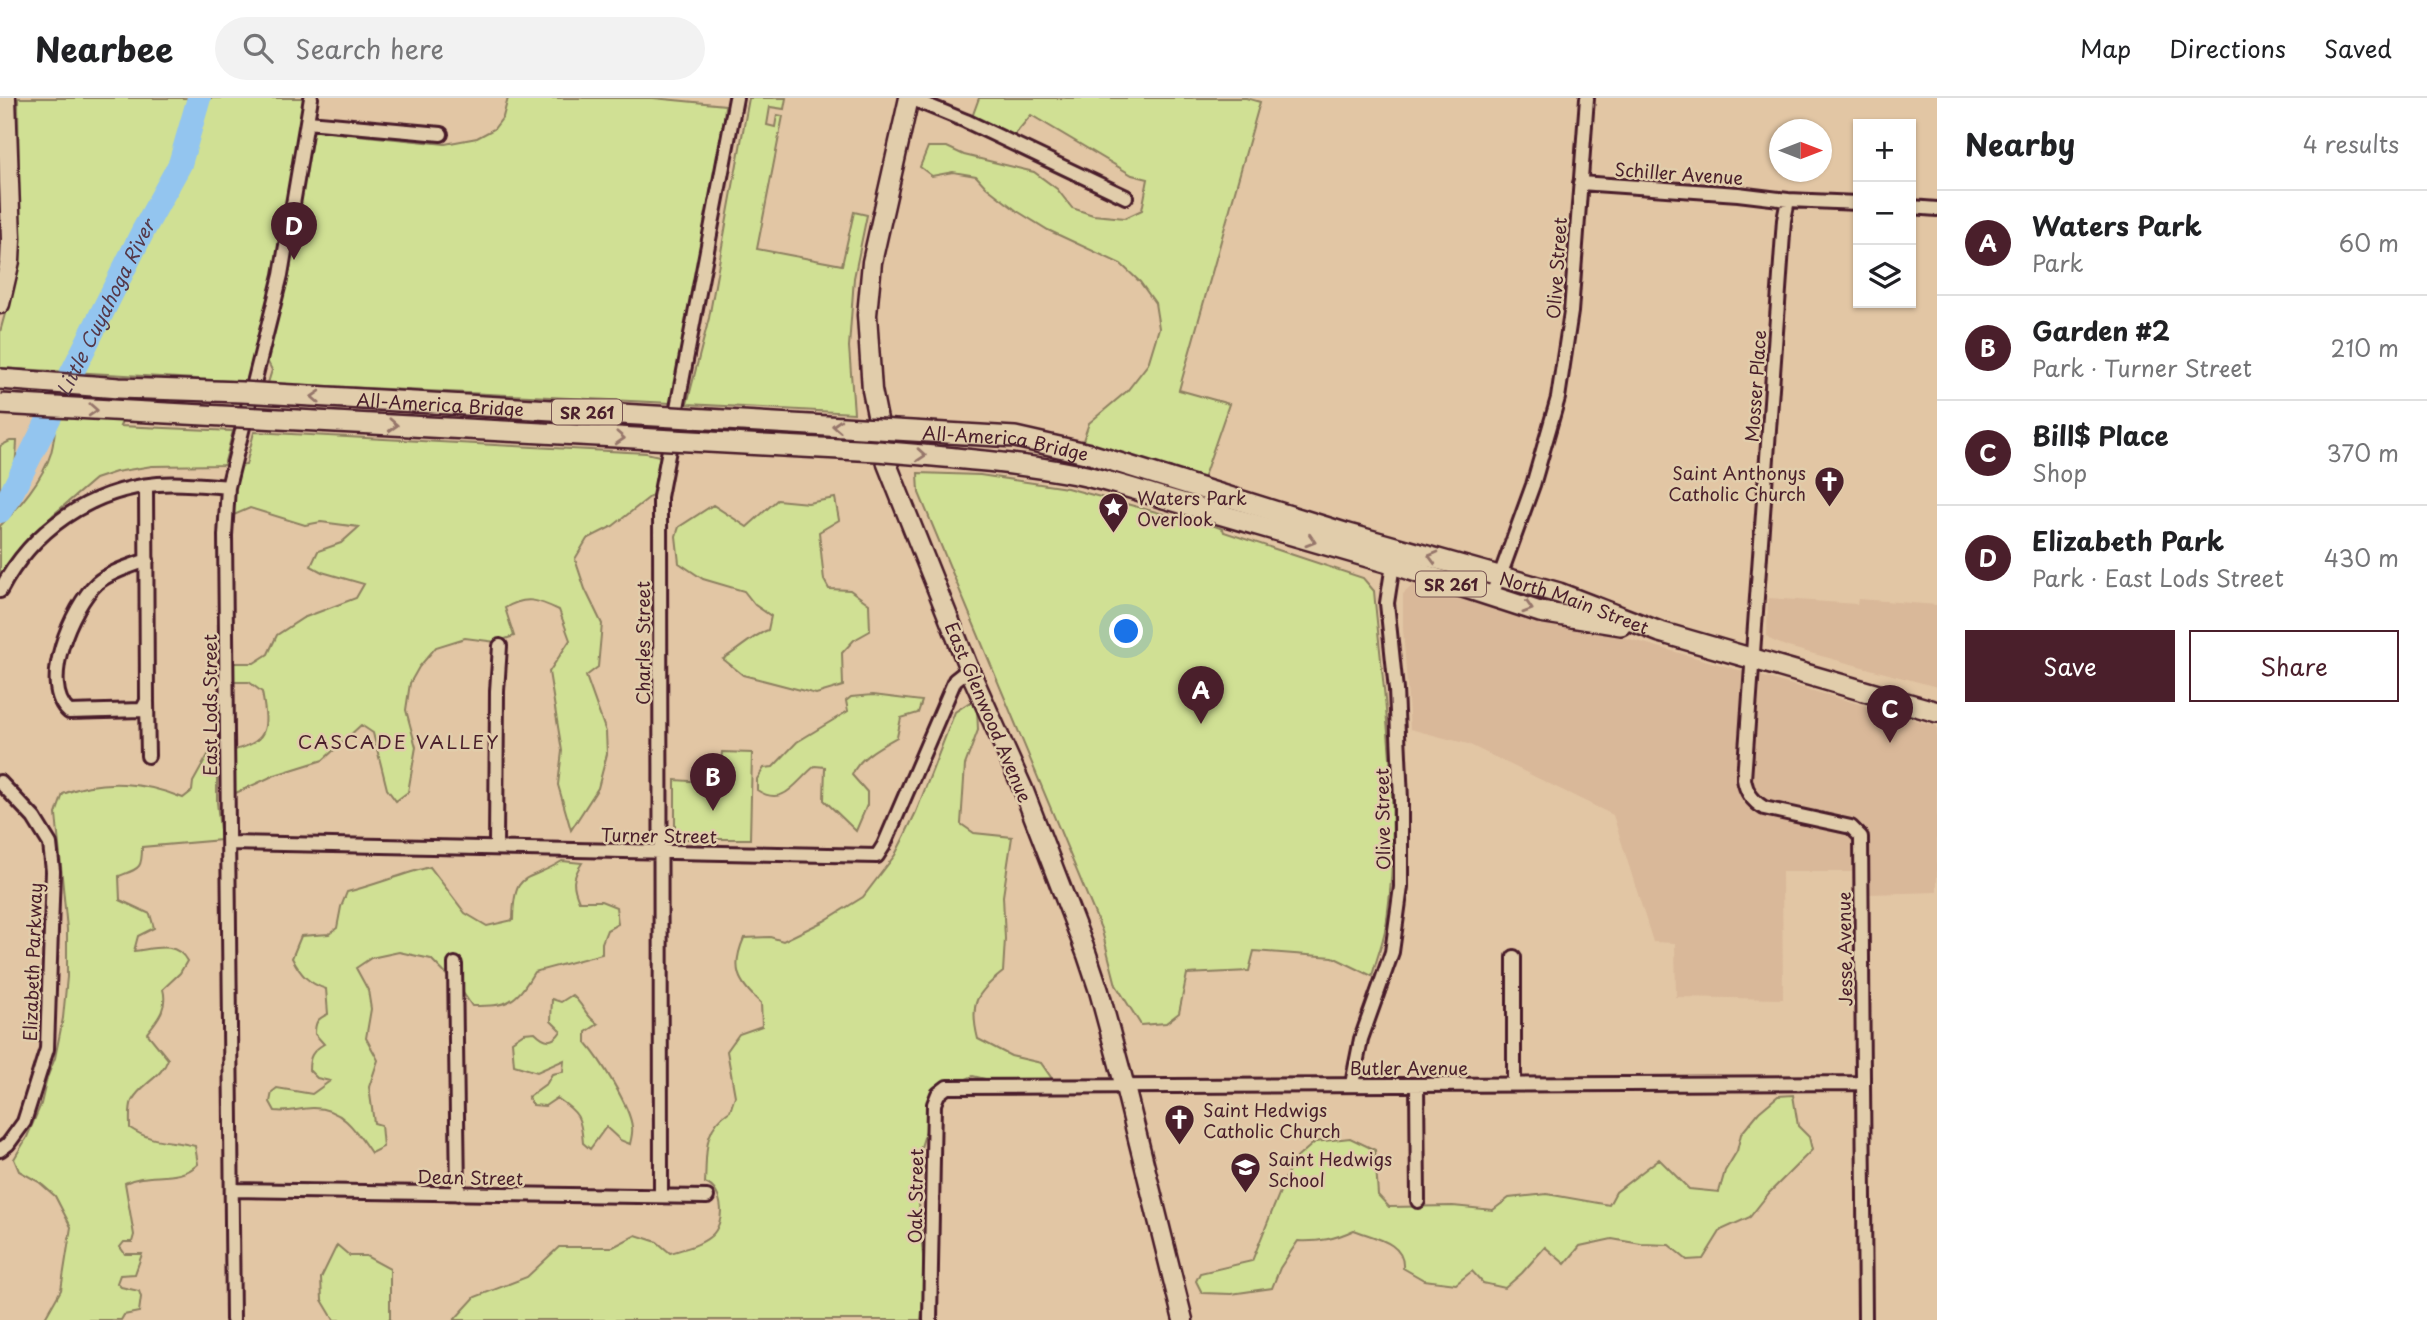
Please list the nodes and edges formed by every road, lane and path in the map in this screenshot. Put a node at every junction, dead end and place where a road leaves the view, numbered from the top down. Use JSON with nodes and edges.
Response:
{"nodes":[{"id":1,"x":6,"y":98,"type":"edge"},
{"id":2,"x":311,"y":98,"type":"edge"},
{"id":3,"x":736,"y":98,"type":"edge"},
{"id":4,"x":910,"y":98,"type":"edge"},
{"id":5,"x":1587,"y":98,"type":"edge"},
{"id":6,"x":308,"y":122,"type":"junction"},
{"id":7,"x":440,"y":134,"type":"dead end"},
{"id":8,"x":1580,"y":183,"type":"junction"},
{"id":9,"x":1126,"y":197,"type":"dead end"},
{"id":10,"x":1788,"y":200,"type":"junction"},
{"id":11,"x":1853,"y":203,"type":"edge"},
{"id":12,"x":1916,"y":207,"type":"edge"},
{"id":13,"x":1937,"y":209,"type":"edge"},
{"id":14,"x":0,"y":304,"type":"edge"},
{"id":15,"x":0,"y":379,"type":"edge"},
{"id":16,"x":0,"y":404,"type":"edge"},
{"id":17,"x":1168,"y":478,"type":"joint"},
{"id":18,"x":146,"y":486,"type":"junction"},
{"id":19,"x":228,"y":487,"type":"junction"},
{"id":20,"x":1164,"y":498,"type":"joint"},
{"id":21,"x":1373,"y":550,"type":"junction"},
{"id":22,"x":1394,"y":556,"type":"junction"},
{"id":23,"x":146,"y":559,"type":"junction"},
{"id":24,"x":1500,"y":576,"type":"junction"},
{"id":25,"x":0,"y":591,"type":"edge"},
{"id":26,"x":1491,"y":596,"type":"junction"},
{"id":27,"x":1660,"y":632,"type":"junction"},
{"id":28,"x":500,"y":646,"type":"dead end"},
{"id":29,"x":1753,"y":659,"type":"junction"},
{"id":30,"x":969,"y":669,"type":"junction"},
{"id":31,"x":147,"y":701,"type":"junction"},
{"id":32,"x":1937,"y":712,"type":"edge"},
{"id":33,"x":148,"y":756,"type":"dead end"},
{"id":34,"x":0,"y":782,"type":"edge"},
{"id":35,"x":229,"y":843,"type":"junction"},
{"id":36,"x":496,"y":848,"type":"junction"},
{"id":37,"x":662,"y":853,"type":"junction"},
{"id":38,"x":1514,"y":957,"type":"dead end"},
{"id":39,"x":456,"y":964,"type":"dead end"},
{"id":40,"x":1862,"y":1083,"type":"junction"},
{"id":41,"x":1352,"y":1084,"type":"junction"},
{"id":42,"x":1514,"y":1084,"type":"junction"},
{"id":43,"x":1417,"y":1085,"type":"junction"},
{"id":44,"x":955,"y":1086,"type":"joint"},
{"id":45,"x":1125,"y":1087,"type":"junction"},
{"id":46,"x":0,"y":1150,"type":"edge"},
{"id":47,"x":232,"y":1190,"type":"junction"},
{"id":48,"x":458,"y":1194,"type":"junction"},
{"id":49,"x":662,"y":1196,"type":"junction"},
{"id":50,"x":707,"y":1197,"type":"dead end"},
{"id":51,"x":1418,"y":1201,"type":"dead end"},
{"id":52,"x":233,"y":1320,"type":"edge"},
{"id":53,"x":930,"y":1320,"type":"edge"},
{"id":54,"x":1183,"y":1320,"type":"edge"},
{"id":55,"x":1865,"y":1320,"type":"edge"}],
"edges":[{"from":1,"to":14,"type":"street"},
{"from":2,"to":6,"type":"street","name":"East Lods Street"},
{"from":3,"to":37,"type":"street","name":"Charles Street"},
{"from":4,"to":9,"type":"street"},
{"from":4,"to":30,"type":"street","name":"East Glenwood Avenue"},
{"from":5,"to":8,"type":"street","name":"Olive Street"},
{"from":6,"to":7,"type":"street"},
{"from":6,"to":19,"type":"street","name":"East Lods Street"},
{"from":8,"to":10,"type":"street","name":"Schiller Avenue"},
{"from":8,"to":24,"type":"street","name":"Olive Street"},
{"from":10,"to":11,"type":"street","name":"Schiller Avenue"},
{"from":10,"to":29,"type":"street","name":"Mosser Place"},
{"from":12,"to":13,"type":"street"},
{"from":17,"to":15,"type":"main road","name":"All-America Bridge","number":"SR 261","one_way":true,"bridge":true},
{"from":16,"to":20,"type":"main road","name":"All-America Bridge","number":"SR 261","one_way":true,"bridge":true},
{"from":17,"to":21,"type":"main road","name":"North Main Street","number":"SR 261"},
{"from":18,"to":19,"type":"street"},
{"from":18,"to":23,"type":"street"},
{"from":18,"to":25,"type":"street"},
{"from":19,"to":35,"type":"street","name":"East Lods Street"},
{"from":20,"to":21,"type":"main road","name":"North Main Street","number":"SR 261","one_way":true},
{"from":21,"to":22,"type":"main road","name":"North Main Street","number":"SR 261"},
{"from":24,"to":22,"type":"main road","name":"North Main Street","number":"SR 261","one_way":true},
{"from":22,"to":26,"type":"main road","name":"North Main Street","number":"SR 261"},
{"from":22,"to":41,"type":"street","name":"Olive Street"},
{"from":23,"to":31,"type":"street"},
{"from":23,"to":31,"type":"street"},
{"from":24,"to":26,"type":"street","name":"Olive Street"},
{"from":24,"to":27,"type":"main road","name":"North Main Street","number":"SR 261"},
{"from":26,"to":27,"type":"main road","name":"North Main Street","number":"SR 261","one_way":true},
{"from":27,"to":29,"type":"main road","name":"North Main Street","number":"SR 261"},
{"from":28,"to":36,"type":"street"},
{"from":29,"to":32,"type":"main road","name":"North Main Street","number":"SR 261"},
{"from":29,"to":40,"type":"street","name":"Jesse Avenue"},
{"from":30,"to":37,"type":"street","name":"Turner Street"},
{"from":30,"to":45,"type":"street","name":"East Glenwood Avenue"},
{"from":31,"to":33,"type":"street"},
{"from":34,"to":46,"type":"street","name":"Elizabeth Parkway"},
{"from":35,"to":36,"type":"street","name":"Turner Street"},
{"from":35,"to":47,"type":"street","name":"East Lods Street"},
{"from":36,"to":37,"type":"street","name":"Turner Street"},
{"from":37,"to":49,"type":"street","name":"Charles Street"},
{"from":38,"to":42,"type":"street"},
{"from":39,"to":48,"type":"street"},
{"from":40,"to":42,"type":"street","name":"Butler Avenue"},
{"from":40,"to":55,"type":"street","name":"Jesse Avenue"},
{"from":41,"to":43,"type":"street","name":"Butler Avenue"},
{"from":41,"to":45,"type":"street","name":"Butler Avenue"},
{"from":42,"to":43,"type":"street","name":"Butler Avenue"},
{"from":43,"to":51,"type":"street"},
{"from":44,"to":45,"type":"street","name":"Butler Avenue"},
{"from":44,"to":53,"type":"street","name":"Oak Street"},
{"from":45,"to":54,"type":"street","name":"East Glenwood Avenue"},
{"from":47,"to":48,"type":"street","name":"Dean Street"},
{"from":47,"to":52,"type":"street","name":"East Lods Street"},
{"from":48,"to":49,"type":"street","name":"Dean Street"},
{"from":49,"to":50,"type":"street","name":"Dean Street"}]}
